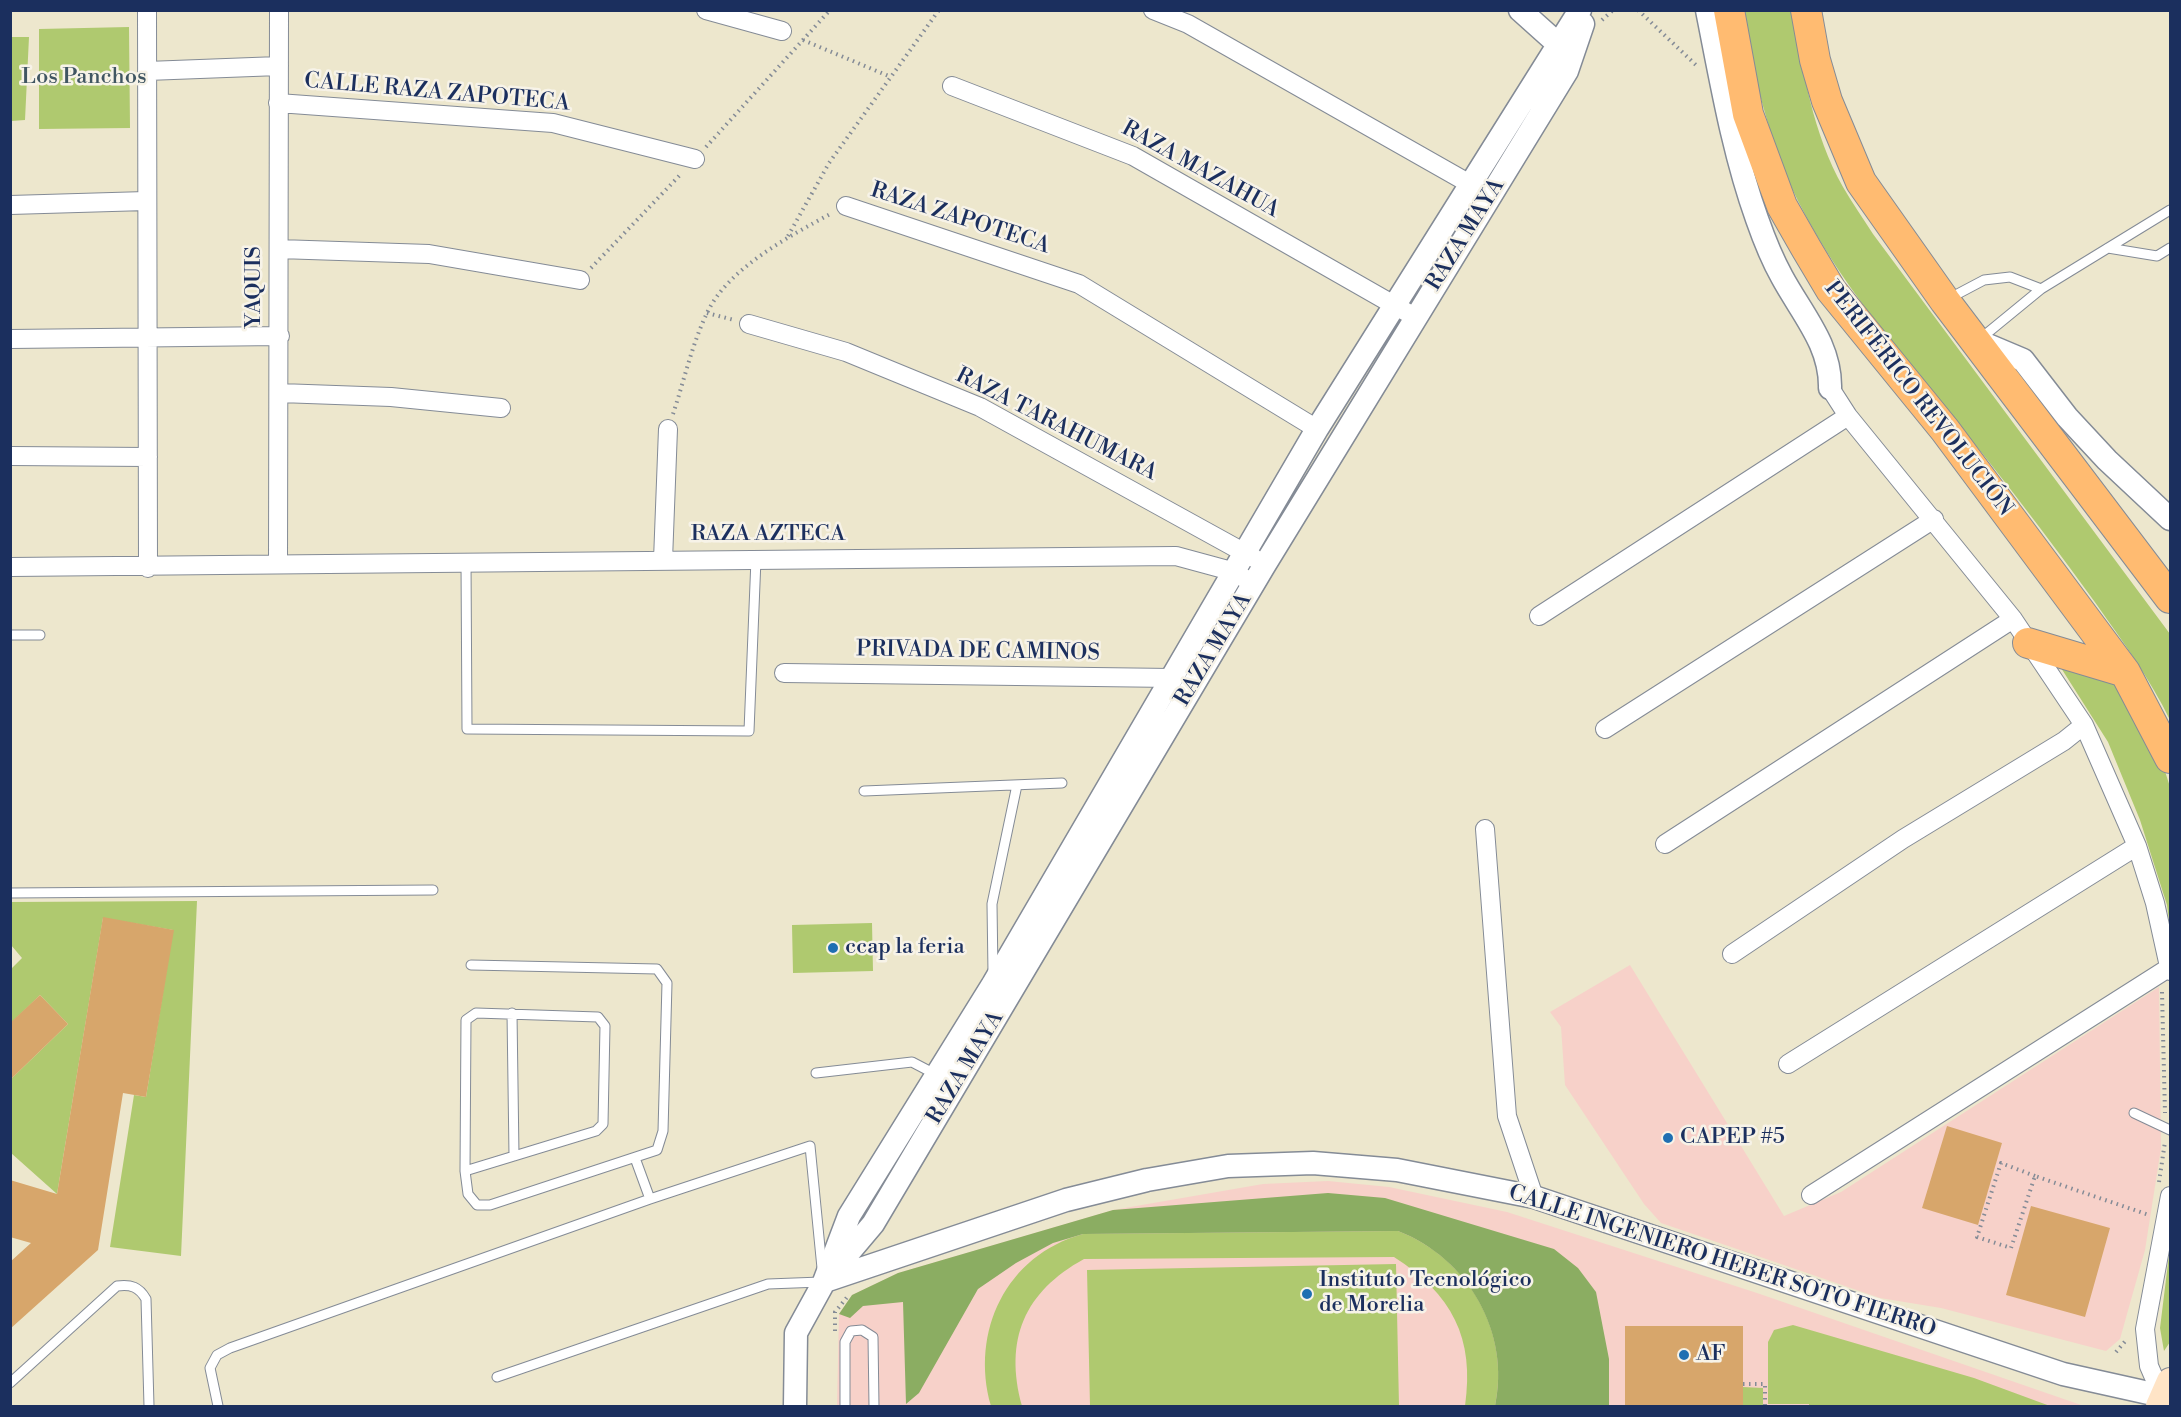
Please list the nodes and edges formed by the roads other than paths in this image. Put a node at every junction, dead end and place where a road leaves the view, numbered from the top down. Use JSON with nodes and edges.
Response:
{"nodes":[{"id":1,"x":147,"y":10,"type":"edge"},
{"id":2,"x":279,"y":10,"type":"edge"},
{"id":3,"x":706,"y":10,"type":"edge"},
{"id":4,"x":1154,"y":10,"type":"edge"},
{"id":5,"x":1520,"y":10,"type":"edge"},
{"id":6,"x":1580,"y":10,"type":"edge"},
{"id":7,"x":1591,"y":10,"type":"edge"},
{"id":8,"x":1708,"y":10,"type":"edge"},
{"id":9,"x":1729,"y":10,"type":"edge"},
{"id":10,"x":1806,"y":10,"type":"edge"},
{"id":11,"x":782,"y":31,"type":"road end"},
{"id":12,"x":1559,"y":45,"type":"junction"},
{"id":13,"x":279,"y":66,"type":"junction"},
{"id":14,"x":147,"y":70,"type":"junction"},
{"id":15,"x":1567,"y":71,"type":"junction"},
{"id":16,"x":952,"y":86,"type":"dead end"},
{"id":17,"x":278,"y":103,"type":"junction"},
{"id":18,"x":1748,"y":114,"type":"junction"},
{"id":19,"x":695,"y":159,"type":"road end"},
{"id":20,"x":1470,"y":184,"type":"junction"},
{"id":21,"x":146,"y":201,"type":"junction"},
{"id":22,"x":10,"y":205,"type":"edge"},
{"id":23,"x":846,"y":206,"type":"road end"},
{"id":24,"x":2170,"y":210,"type":"edge"},
{"id":25,"x":2108,"y":248,"type":"junction"},
{"id":26,"x":2170,"y":248,"type":"edge"},
{"id":27,"x":279,"y":249,"type":"junction"},
{"id":28,"x":580,"y":280,"type":"road end"},
{"id":29,"x":2041,"y":289,"type":"junction"},
{"id":30,"x":1946,"y":301,"type":"junction"},
{"id":31,"x":1394,"y":307,"type":"junction"},
{"id":32,"x":1415,"y":317,"type":"junction"},
{"id":33,"x":749,"y":324,"type":"road end"},
{"id":34,"x":280,"y":336,"type":"junction"},
{"id":35,"x":148,"y":338,"type":"junction"},
{"id":36,"x":10,"y":339,"type":"edge"},
{"id":37,"x":1978,"y":341,"type":"junction"},
{"id":38,"x":1830,"y":388,"type":"joint"},
{"id":39,"x":280,"y":393,"type":"junction"},
{"id":40,"x":501,"y":408,"type":"dead end"},
{"id":41,"x":1848,"y":416,"type":"junction"},
{"id":42,"x":668,"y":429,"type":"road end"},
{"id":43,"x":1317,"y":429,"type":"junction"},
{"id":44,"x":10,"y":456,"type":"edge"},
{"id":45,"x":148,"y":457,"type":"junction"},
{"id":46,"x":1934,"y":519,"type":"junction"},
{"id":47,"x":2170,"y":519,"type":"edge"},
{"id":48,"x":1245,"y":551,"type":"junction"},
{"id":49,"x":756,"y":559,"type":"junction"},
{"id":50,"x":663,"y":560,"type":"junction"},
{"id":51,"x":466,"y":562,"type":"junction"},
{"id":52,"x":278,"y":564,"type":"junction"},
{"id":53,"x":10,"y":567,"type":"edge"},
{"id":54,"x":148,"y":568,"type":"junction"},
{"id":55,"x":1251,"y":574,"type":"junction"},
{"id":56,"x":2170,"y":598,"type":"edge"},
{"id":57,"x":1539,"y":616,"type":"dead end"},
{"id":58,"x":2021,"y":631,"type":"junction"},
{"id":59,"x":10,"y":635,"type":"edge"},
{"id":60,"x":40,"y":635,"type":"dead end"},
{"id":61,"x":2125,"y":672,"type":"junction"},
{"id":62,"x":784,"y":674,"type":"dead end"},
{"id":63,"x":1172,"y":678,"type":"junction"},
{"id":64,"x":2084,"y":725,"type":"junction"},
{"id":65,"x":1605,"y":729,"type":"dead end"},
{"id":66,"x":2170,"y":758,"type":"edge"},
{"id":67,"x":1062,"y":783,"type":"dead end"},
{"id":68,"x":1017,"y":785,"type":"junction"},
{"id":69,"x":864,"y":791,"type":"dead end"},
{"id":70,"x":1485,"y":829,"type":"dead end"},
{"id":71,"x":1665,"y":844,"type":"dead end"},
{"id":72,"x":2137,"y":846,"type":"junction"},
{"id":73,"x":433,"y":890,"type":"dead end"},
{"id":74,"x":10,"y":893,"type":"edge"},
{"id":75,"x":1732,"y":954,"type":"dead end"},
{"id":76,"x":471,"y":965,"type":"dead end"},
{"id":77,"x":2170,"y":969,"type":"edge"},
{"id":78,"x":1001,"y":989,"type":"junction"},
{"id":79,"x":512,"y":1013,"type":"junction"},
{"id":80,"x":1788,"y":1064,"type":"dead end"},
{"id":81,"x":816,"y":1073,"type":"dead end"},
{"id":82,"x":938,"y":1075,"type":"junction"},
{"id":83,"x":2134,"y":1113,"type":"dead end"},
{"id":84,"x":2168,"y":1128,"type":"edge"},
{"id":85,"x":514,"y":1156,"type":"junction"},
{"id":86,"x":635,"y":1158,"type":"junction"},
{"id":87,"x":465,"y":1171,"type":"junction"},
{"id":88,"x":1811,"y":1195,"type":"dead end"},
{"id":89,"x":2164,"y":1195,"type":"edge"},
{"id":90,"x":1534,"y":1197,"type":"junction"},
{"id":91,"x":650,"y":1199,"type":"junction"},
{"id":92,"x":824,"y":1282,"type":"junction"},
{"id":93,"x":497,"y":1377,"type":"dead end"},
{"id":94,"x":10,"y":1383,"type":"edge"},
{"id":95,"x":2164,"y":1395,"type":"edge"},
{"id":96,"x":149,"y":1407,"type":"edge"},
{"id":97,"x":218,"y":1407,"type":"edge"},
{"id":98,"x":795,"y":1407,"type":"edge"},
{"id":99,"x":845,"y":1407,"type":"edge"},
{"id":100,"x":874,"y":1407,"type":"edge"}],
"edges":[{"from":1,"to":14,"type":"street"},
{"from":2,"to":13,"type":"street","name":"YAQUIS"},
{"from":3,"to":11,"type":"street"},
{"from":4,"to":20,"type":"street"},
{"from":5,"to":12,"type":"street"},
{"from":6,"to":12,"type":"street","name":"RAZA MAYA"},
{"from":7,"to":15,"type":"street","name":"RAZA MAYA"},
{"from":8,"to":18,"type":"street"},
{"from":8,"to":38,"type":"street"},
{"from":9,"to":18,"type":"highway","name":"PERIFÉRICO REVOLUCIÓN"},
{"from":10,"to":30,"type":"highway"},
{"from":12,"to":15,"type":"street"},
{"from":12,"to":20,"type":"street","name":"RAZA MAYA"},
{"from":13,"to":14,"type":"street"},
{"from":13,"to":17,"type":"street","name":"YAQUIS"},
{"from":14,"to":21,"type":"street"},
{"from":15,"to":32,"type":"street","name":"RAZA MAYA"},
{"from":16,"to":31,"type":"street","name":"RAZA MAZAHUA"},
{"from":17,"to":19,"type":"street","name":"CALLE RAZA ZAPOTECA"},
{"from":17,"to":27,"type":"street","name":"YAQUIS"},
{"from":18,"to":61,"type":"highway","name":"PERIFÉRICO REVOLUCIÓN"},
{"from":20,"to":31,"type":"street","name":"RAZA MAYA"},
{"from":21,"to":22,"type":"street"},
{"from":21,"to":35,"type":"street"},
{"from":23,"to":43,"type":"street","name":"RAZA ZAPOTECA"},
{"from":24,"to":25,"type":"lane"},
{"from":25,"to":26,"type":"lane"},
{"from":25,"to":29,"type":"lane"},
{"from":27,"to":28,"type":"street"},
{"from":27,"to":34,"type":"street","name":"YAQUIS"},
{"from":29,"to":30,"type":"lane"},
{"from":29,"to":37,"type":"lane"},
{"from":30,"to":37,"type":"highway"},
{"from":31,"to":32,"type":"street","name":"RAZA MAZAHUA"},
{"from":31,"to":43,"type":"street","name":"RAZA MAYA"},
{"from":32,"to":55,"type":"street","name":"RAZA MAYA"},
{"from":33,"to":48,"type":"street","name":"RAZA TARAHUMARA"},
{"from":34,"to":35,"type":"street"},
{"from":34,"to":39,"type":"street","name":"YAQUIS"},
{"from":35,"to":36,"type":"street"},
{"from":35,"to":45,"type":"street"},
{"from":37,"to":47,"type":"street"},
{"from":37,"to":56,"type":"highway"},
{"from":38,"to":41,"type":"street"},
{"from":39,"to":40,"type":"street"},
{"from":39,"to":52,"type":"street","name":"YAQUIS"},
{"from":41,"to":46,"type":"street"},
{"from":41,"to":57,"type":"street"},
{"from":42,"to":50,"type":"street"},
{"from":43,"to":48,"type":"street","name":"RAZA MAYA"},
{"from":44,"to":45,"type":"street"},
{"from":45,"to":54,"type":"street"},
{"from":46,"to":58,"type":"street"},
{"from":46,"to":65,"type":"street"},
{"from":48,"to":55,"type":"street","name":"RAZA MAYA"},
{"from":49,"to":50,"type":"street","name":"RAZA AZTECA"},
{"from":49,"to":51,"type":"lane"},
{"from":49,"to":55,"type":"street","name":"RAZA AZTECA"},
{"from":50,"to":51,"type":"street","name":"RAZA AZTECA"},
{"from":51,"to":52,"type":"street","name":"RAZA AZTECA"},
{"from":52,"to":54,"type":"street","name":"RAZA AZTECA"},
{"from":53,"to":54,"type":"street","name":"RAZA AZTECA"},
{"from":55,"to":63,"type":"street","name":"RAZA MAYA"},
{"from":55,"to":78,"type":"street","name":"RAZA MAYA"},
{"from":58,"to":61,"type":"highway"},
{"from":58,"to":64,"type":"street"},
{"from":58,"to":71,"type":"street"},
{"from":59,"to":60,"type":"lane"},
{"from":61,"to":66,"type":"highway","name":"PERIFÉRICO REVOLUCIÓN"},
{"from":62,"to":63,"type":"street","name":"PRIVADA DE CAMINOS"},
{"from":63,"to":78,"type":"street","name":"RAZA MAYA"},
{"from":64,"to":72,"type":"street"},
{"from":64,"to":75,"type":"street"},
{"from":67,"to":68,"type":"lane"},
{"from":68,"to":69,"type":"lane"},
{"from":68,"to":78,"type":"lane"},
{"from":70,"to":90,"type":"street"},
{"from":72,"to":77,"type":"street"},
{"from":72,"to":80,"type":"street"},
{"from":73,"to":74,"type":"lane"},
{"from":76,"to":86,"type":"lane"},
{"from":77,"to":88,"type":"street"},
{"from":78,"to":82,"type":"street","name":"RAZA MAYA"},
{"from":78,"to":92,"type":"street","name":"RAZA MAYA"},
{"from":79,"to":85,"type":"lane"},
{"from":79,"to":85,"type":"lane"},
{"from":79,"to":87,"type":"lane"},
{"from":81,"to":82,"type":"lane"},
{"from":82,"to":92,"type":"street","name":"RAZA MAYA"},
{"from":83,"to":84,"type":"lane"},
{"from":85,"to":87,"type":"lane"},
{"from":86,"to":87,"type":"lane"},
{"from":86,"to":91,"type":"lane"},
{"from":89,"to":95,"type":"street"},
{"from":90,"to":92,"type":"street","name":"CALLE INGENIERO HEBER SOTO FIERRO"},
{"from":90,"to":95,"type":"street","name":"CALLE INGENIERO HEBER SOTO FIERRO"},
{"from":91,"to":92,"type":"lane"},
{"from":91,"to":97,"type":"lane"},
{"from":92,"to":93,"type":"lane"},
{"from":92,"to":98,"type":"street","name":"RAZA MAYA"},
{"from":94,"to":96,"type":"lane"},
{"from":99,"to":100,"type":"lane"}]}
